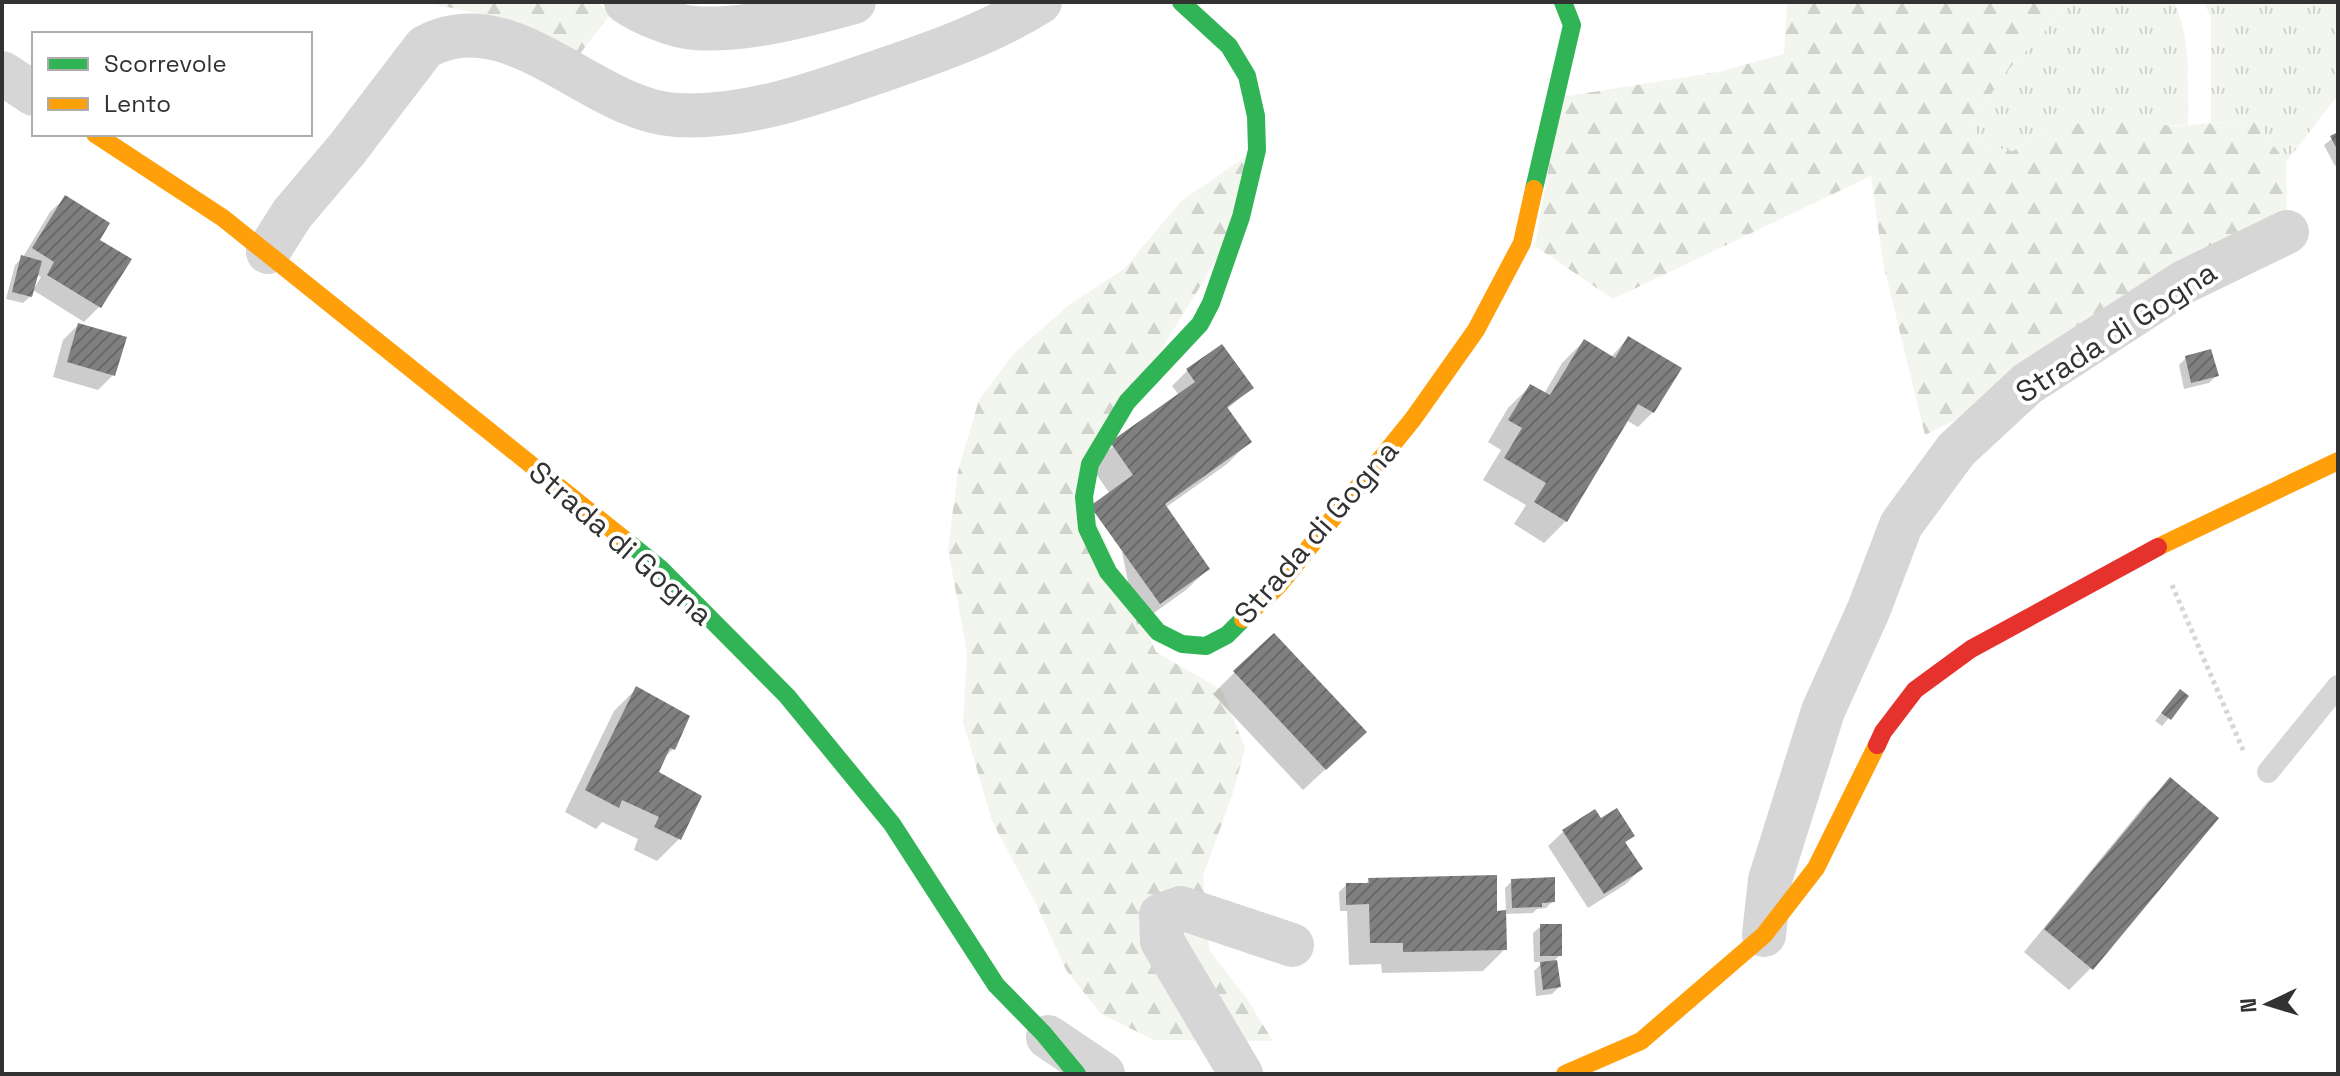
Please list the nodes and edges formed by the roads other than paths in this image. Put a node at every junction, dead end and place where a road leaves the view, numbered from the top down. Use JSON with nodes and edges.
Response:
{"nodes":[{"id":1,"x":626,"y":2,"type":"edge"},
{"id":2,"x":854,"y":2,"type":"edge"},
{"id":3,"x":1040,"y":2,"type":"edge"},
{"id":4,"x":1181,"y":2,"type":"edge"},
{"id":5,"x":1563,"y":2,"type":"edge"},
{"id":6,"x":2,"y":73,"type":"edge"},
{"id":7,"x":32,"y":93,"type":"edge"},
{"id":8,"x":98,"y":136,"type":"edge"},
{"id":9,"x":2287,"y":232,"type":"dead end"},
{"id":10,"x":268,"y":252,"type":"junction"},
{"id":11,"x":2338,"y":461,"type":"edge"},
{"id":12,"x":2338,"y":686,"type":"edge"},
{"id":13,"x":2268,"y":772,"type":"dead end"},
{"id":14,"x":1764,"y":935,"type":"junction"},
{"id":15,"x":1292,"y":945,"type":"dead end"},
{"id":16,"x":1043,"y":1033,"type":"junction"},
{"id":17,"x":1077,"y":1074,"type":"edge"},
{"id":18,"x":1103,"y":1074,"type":"edge"},
{"id":19,"x":1241,"y":1074,"type":"edge"},
{"id":20,"x":1565,"y":1074,"type":"edge"}],
"edges":[{"from":1,"to":2,"type":"street"},
{"from":3,"to":10,"type":"street"},
{"from":4,"to":5,"type":"street","name":"Strada di Gogna"},
{"from":6,"to":7,"type":"street"},
{"from":8,"to":10,"type":"street","name":"Strada di Gogna"},
{"from":9,"to":14,"type":"street","name":"Strada di Gogna"},
{"from":10,"to":16,"type":"street","name":"Strada di Gogna"},
{"from":11,"to":14,"type":"street"},
{"from":12,"to":13,"type":"lane"},
{"from":14,"to":20,"type":"street"},
{"from":15,"to":19,"type":"street"},
{"from":16,"to":17,"type":"street","name":"Strada di Gogna"},
{"from":16,"to":18,"type":"street","name":"Strada di Gogna"}]}
